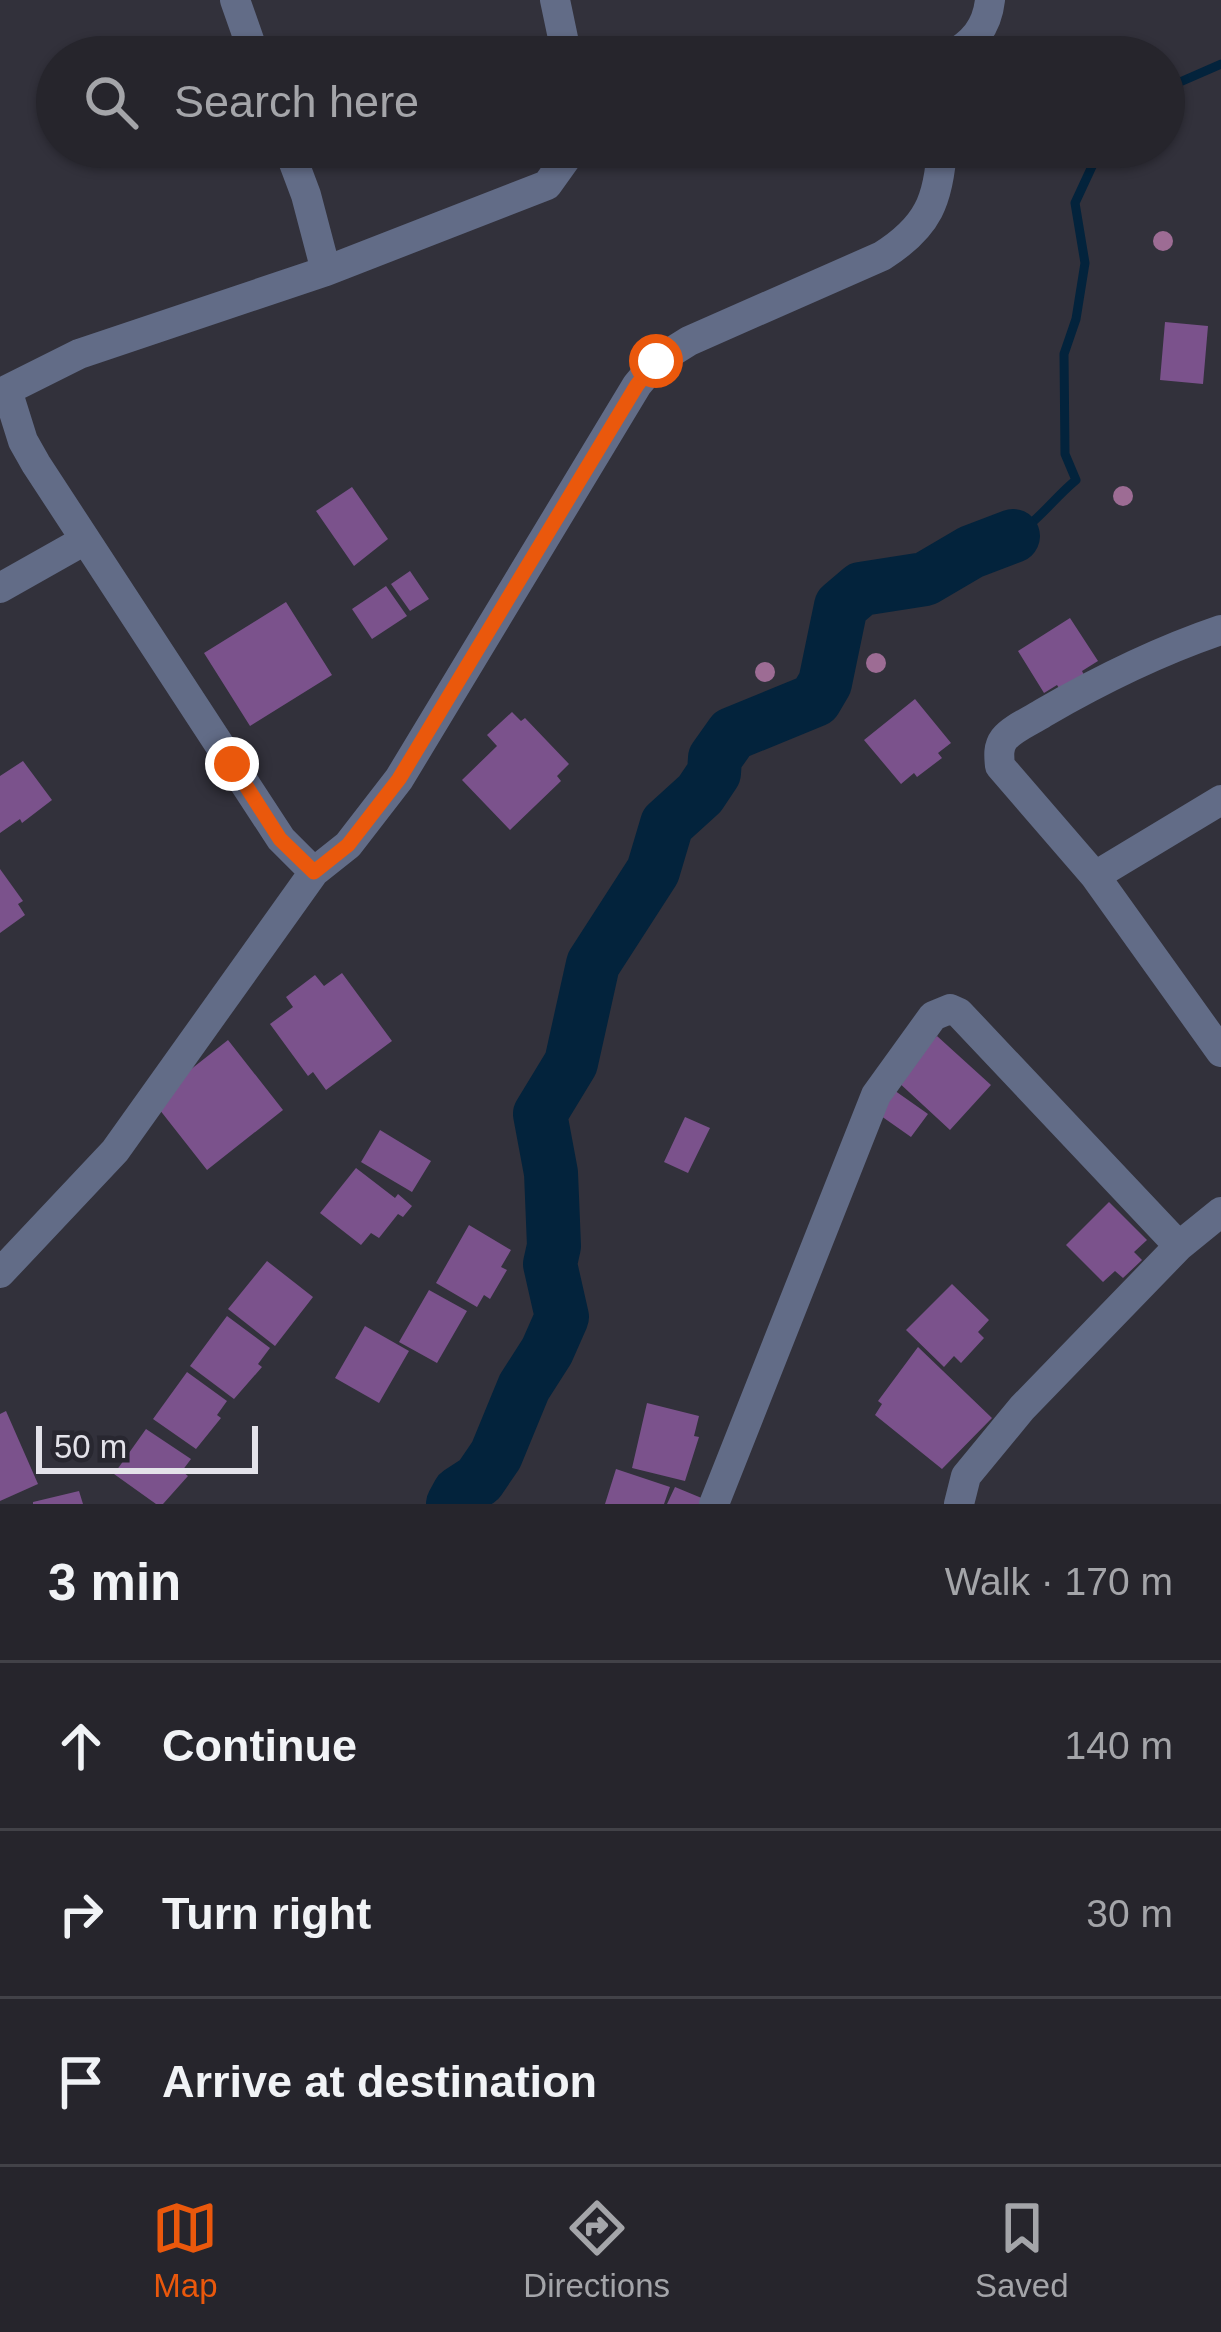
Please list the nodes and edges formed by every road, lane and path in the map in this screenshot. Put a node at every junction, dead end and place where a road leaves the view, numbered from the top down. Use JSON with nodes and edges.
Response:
{"nodes":[{"id":1,"x":235,"y":0,"type":"edge"},
{"id":2,"x":555,"y":0,"type":"edge"},
{"id":3,"x":989,"y":0,"type":"edge"},
{"id":4,"x":248,"y":36,"type":"edge"},
{"id":5,"x":563,"y":36,"type":"edge"},
{"id":6,"x":977,"y":36,"type":"edge"},
{"id":7,"x":296,"y":168,"type":"edge"},
{"id":8,"x":560,"y":168,"type":"edge"},
{"id":9,"x":941,"y":168,"type":"edge"},
{"id":10,"x":326,"y":271,"type":"junction"},
{"id":11,"x":3,"y":382,"type":"edge"},
{"id":12,"x":85,"y":540,"type":"junction"},
{"id":13,"x":0,"y":588,"type":"edge"},
{"id":14,"x":1221,"y":630,"type":"edge"},
{"id":15,"x":1221,"y":800,"type":"edge"},
{"id":16,"x":314,"y":872,"type":"junction"},
{"id":17,"x":1095,"y":876,"type":"junction"},
{"id":18,"x":1221,"y":1052,"type":"edge"},
{"id":19,"x":1221,"y":1212,"type":"edge"},
{"id":20,"x":1178,"y":1246,"type":"junction"},
{"id":21,"x":0,"y":1273,"type":"edge"},
{"id":22,"x":714,"y":1504,"type":"edge"},
{"id":23,"x":959,"y":1504,"type":"edge"}],
"edges":[{"from":1,"to":4,"type":"street"},
{"from":2,"to":5,"type":"street"},
{"from":3,"to":6,"type":"street"},
{"from":7,"to":10,"type":"street"},
{"from":8,"to":10,"type":"street"},
{"from":9,"to":16,"type":"street"},
{"from":10,"to":11,"type":"street"},
{"from":11,"to":12,"type":"street"},
{"from":12,"to":13,"type":"street"},
{"from":12,"to":16,"type":"street"},
{"from":14,"to":17,"type":"street"},
{"from":15,"to":17,"type":"street"},
{"from":16,"to":21,"type":"street"},
{"from":17,"to":18,"type":"street"},
{"from":19,"to":20,"type":"street"},
{"from":20,"to":22,"type":"street"},
{"from":20,"to":23,"type":"street"}]}
